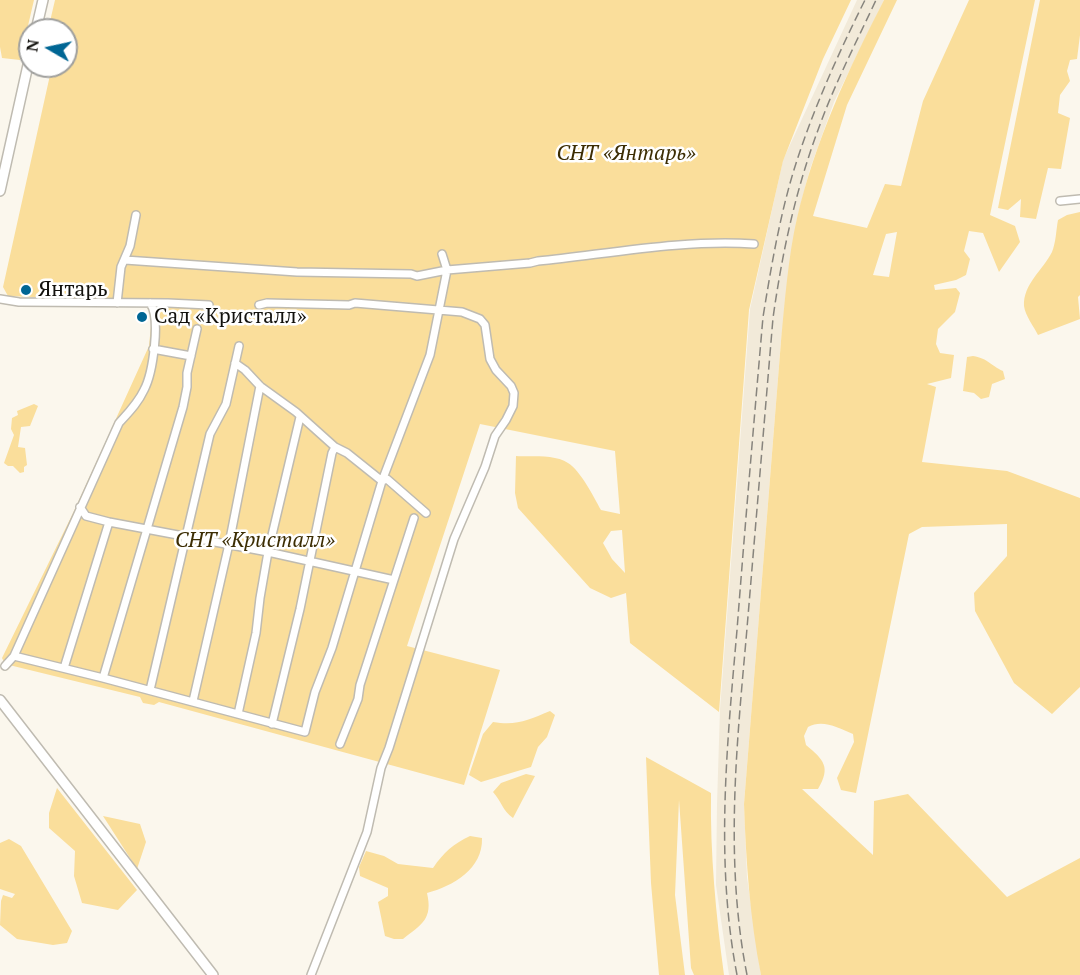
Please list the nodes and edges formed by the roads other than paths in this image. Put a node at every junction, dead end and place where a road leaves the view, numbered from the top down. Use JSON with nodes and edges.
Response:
{"nodes":[{"id":1,"x":43,"y":0,"type":"edge"},
{"id":2,"x":39,"y":18,"type":"edge"},
{"id":3,"x":25,"y":78,"type":"edge"},
{"id":4,"x":0,"y":191,"type":"edge"},
{"id":5,"x":1080,"y":199,"type":"edge"},
{"id":6,"x":1060,"y":201,"type":"dead end"},
{"id":7,"x":136,"y":215,"type":"dead end"},
{"id":8,"x":754,"y":244,"type":"dead end"},
{"id":9,"x":442,"y":254,"type":"dead end"},
{"id":10,"x":125,"y":260,"type":"junction"},
{"id":11,"x":447,"y":270,"type":"junction"},
{"id":12,"x":0,"y":299,"type":"edge"},
{"id":13,"x":117,"y":303,"type":"junction"},
{"id":14,"x":150,"y":303,"type":"junction"},
{"id":15,"x":209,"y":305,"type":"dead end"},
{"id":16,"x":259,"y":305,"type":"dead end"},
{"id":17,"x":439,"y":312,"type":"junction"},
{"id":18,"x":197,"y":328,"type":"dead end"},
{"id":19,"x":239,"y":346,"type":"dead end"},
{"id":20,"x":153,"y":349,"type":"junction"},
{"id":21,"x":191,"y":356,"type":"junction"},
{"id":22,"x":235,"y":363,"type":"junction"},
{"id":23,"x":260,"y":386,"type":"junction"},
{"id":24,"x":300,"y":417,"type":"junction"},
{"id":25,"x":335,"y":447,"type":"junction"},
{"id":26,"x":382,"y":481,"type":"junction"},
{"id":27,"x":80,"y":507,"type":"junction"},
{"id":28,"x":426,"y":513,"type":"dead end"},
{"id":29,"x":414,"y":519,"type":"dead end"},
{"id":30,"x":109,"y":522,"type":"junction"},
{"id":31,"x":148,"y":529,"type":"junction"},
{"id":32,"x":188,"y":536,"type":"junction"},
{"id":33,"x":229,"y":544,"type":"junction"},
{"id":34,"x":268,"y":552,"type":"junction"},
{"id":35,"x":310,"y":561,"type":"junction"},
{"id":36,"x":356,"y":570,"type":"junction"},
{"id":37,"x":394,"y":580,"type":"junction"},
{"id":38,"x":14,"y":657,"type":"junction"},
{"id":39,"x":5,"y":666,"type":"dead end"},
{"id":40,"x":64,"y":668,"type":"junction"},
{"id":41,"x":104,"y":678,"type":"junction"},
{"id":42,"x":150,"y":690,"type":"junction"},
{"id":43,"x":0,"y":700,"type":"edge"},
{"id":44,"x":193,"y":701,"type":"junction"},
{"id":45,"x":238,"y":714,"type":"junction"},
{"id":46,"x":272,"y":724,"type":"junction"},
{"id":47,"x":340,"y":744,"type":"dead end"},
{"id":48,"x":213,"y":975,"type":"edge"},
{"id":49,"x":311,"y":975,"type":"edge"}],
"edges":[{"from":1,"to":2,"type":"main road"},
{"from":3,"to":4,"type":"main road"},
{"from":5,"to":6,"type":"street"},
{"from":7,"to":10,"type":"street"},
{"from":8,"to":11,"type":"street"},
{"from":9,"to":11,"type":"street"},
{"from":10,"to":11,"type":"street"},
{"from":10,"to":13,"type":"street"},
{"from":11,"to":17,"type":"street"},
{"from":12,"to":13,"type":"street"},
{"from":13,"to":14,"type":"street"},
{"from":14,"to":15,"type":"street"},
{"from":14,"to":20,"type":"street"},
{"from":16,"to":17,"type":"street"},
{"from":17,"to":26,"type":"street"},
{"from":17,"to":49,"type":"street"},
{"from":18,"to":21,"type":"street"},
{"from":19,"to":22,"type":"street"},
{"from":20,"to":21,"type":"street"},
{"from":20,"to":27,"type":"street"},
{"from":21,"to":31,"type":"street"},
{"from":22,"to":23,"type":"street"},
{"from":22,"to":32,"type":"street"},
{"from":23,"to":24,"type":"street"},
{"from":23,"to":33,"type":"street"},
{"from":24,"to":25,"type":"street"},
{"from":24,"to":34,"type":"street"},
{"from":25,"to":26,"type":"street"},
{"from":25,"to":35,"type":"street"},
{"from":26,"to":28,"type":"street"},
{"from":26,"to":36,"type":"street"},
{"from":27,"to":30,"type":"street"},
{"from":27,"to":38,"type":"street"},
{"from":29,"to":37,"type":"street"},
{"from":30,"to":31,"type":"street"},
{"from":30,"to":40,"type":"street"},
{"from":31,"to":32,"type":"street"},
{"from":31,"to":41,"type":"street"},
{"from":32,"to":33,"type":"street"},
{"from":32,"to":42,"type":"street"},
{"from":33,"to":34,"type":"street"},
{"from":33,"to":44,"type":"street"},
{"from":34,"to":35,"type":"street"},
{"from":34,"to":45,"type":"street"},
{"from":35,"to":36,"type":"street"},
{"from":35,"to":46,"type":"street"},
{"from":36,"to":37,"type":"street"},
{"from":36,"to":46,"type":"street"},
{"from":37,"to":47,"type":"street"},
{"from":38,"to":39,"type":"street"},
{"from":38,"to":40,"type":"street"},
{"from":40,"to":41,"type":"street"},
{"from":41,"to":42,"type":"street"},
{"from":42,"to":44,"type":"street"},
{"from":43,"to":48,"type":"main road"},
{"from":44,"to":45,"type":"street"},
{"from":45,"to":46,"type":"street"}]}
